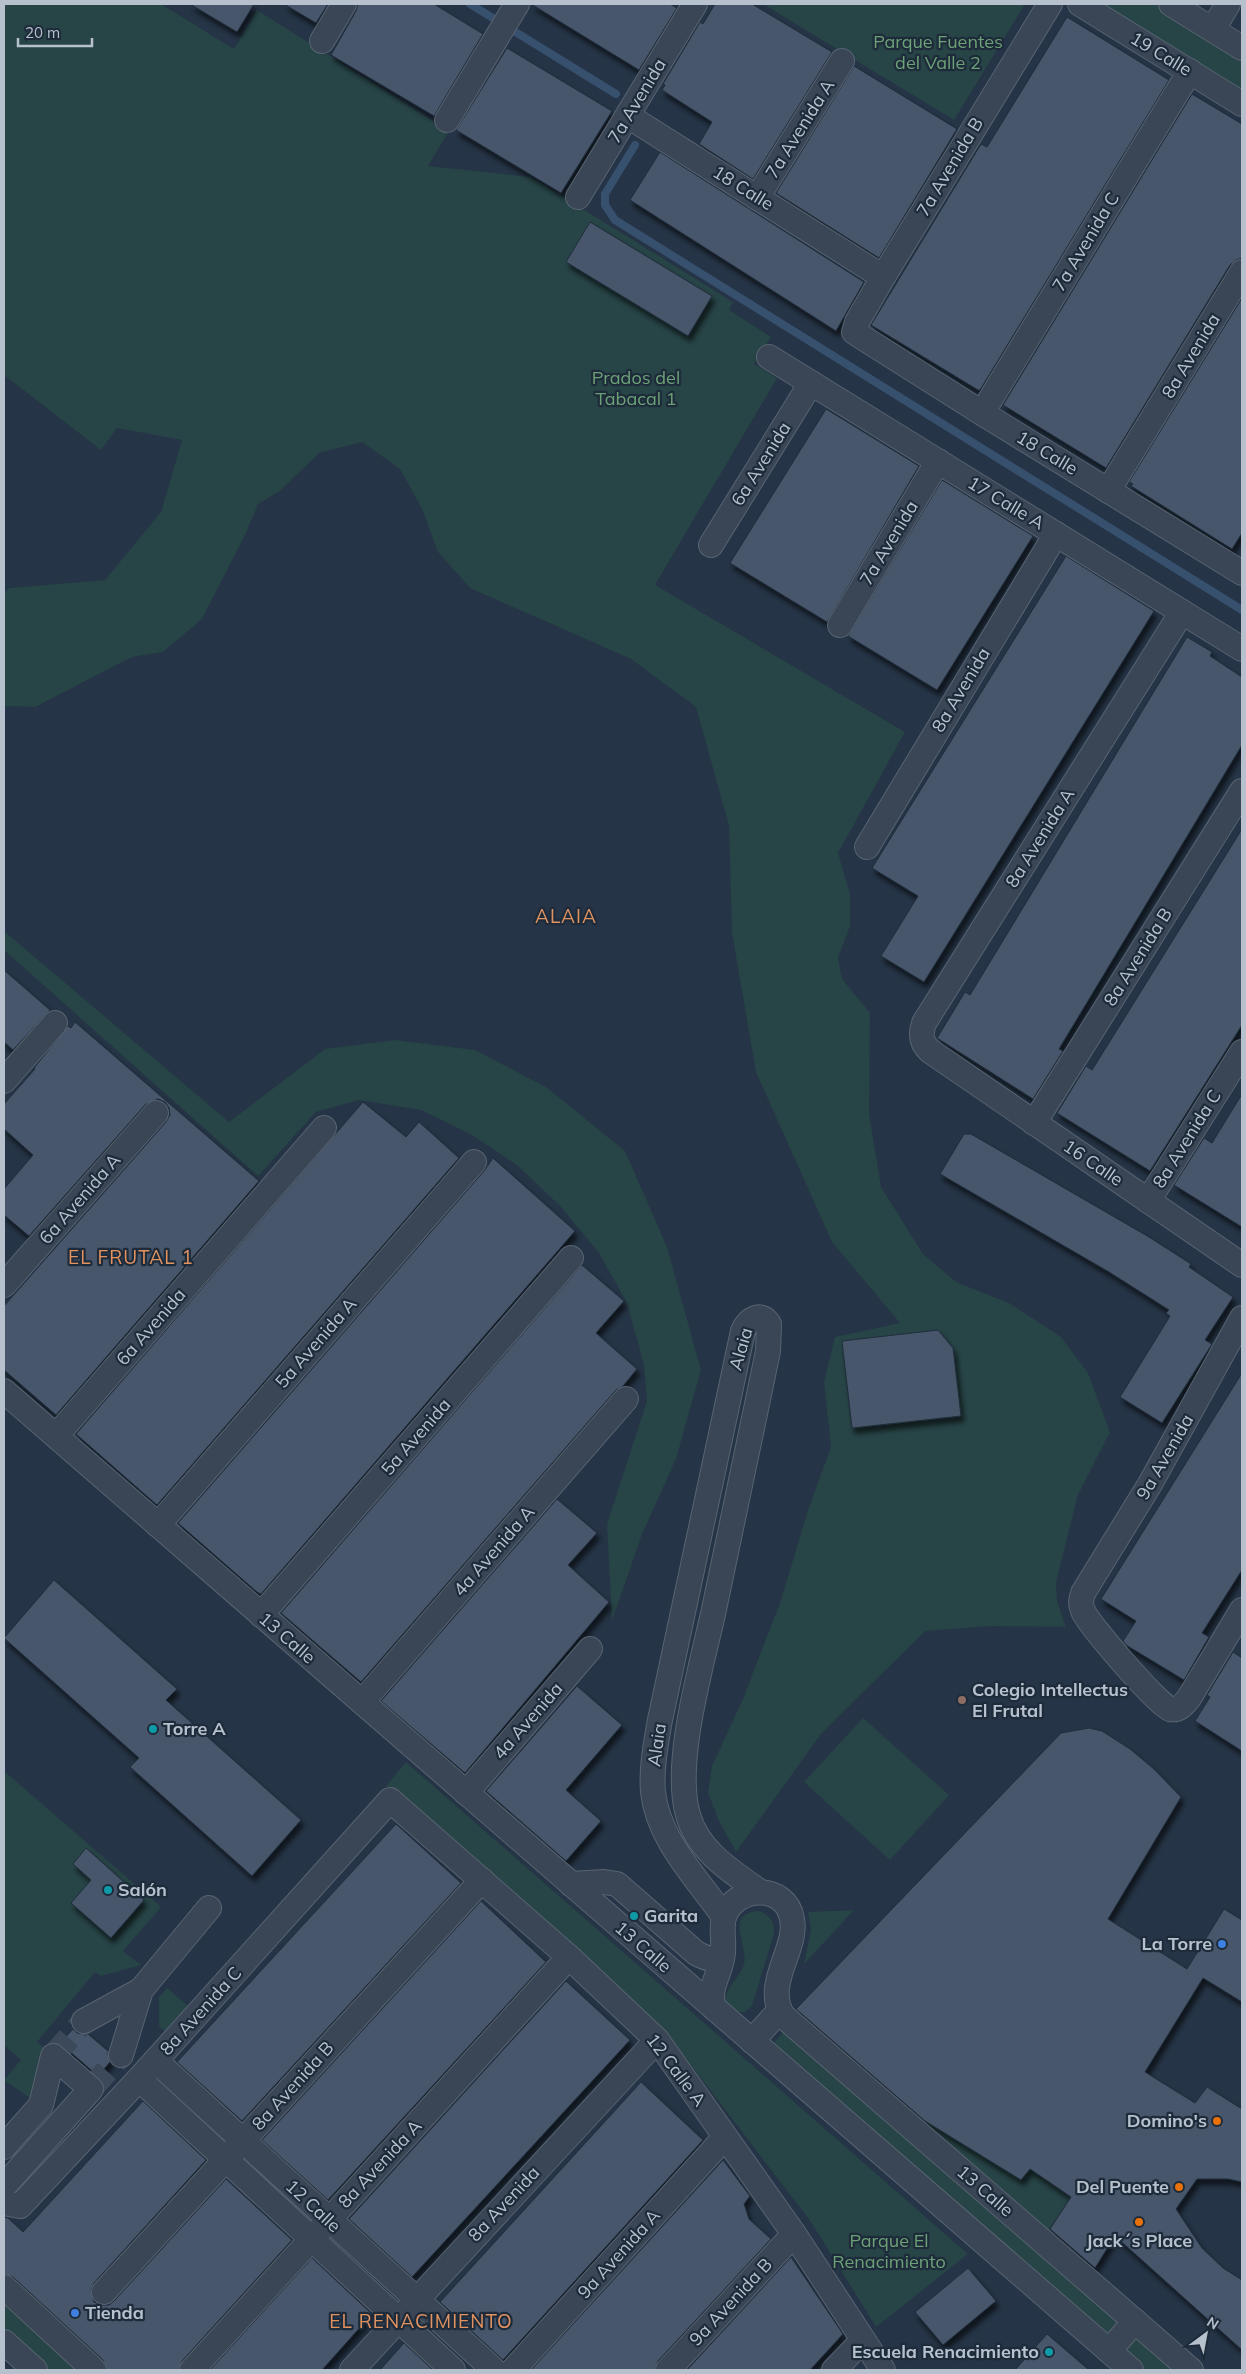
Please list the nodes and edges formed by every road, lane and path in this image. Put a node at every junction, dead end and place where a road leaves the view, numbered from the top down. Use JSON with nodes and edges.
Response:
{"nodes":[{"id":1,"x":344,"y":4,"type":"edge"},
{"id":2,"x":517,"y":4,"type":"edge"},
{"id":3,"x":1050,"y":4,"type":"edge"},
{"id":4,"x":1080,"y":4,"type":"edge"},
{"id":5,"x":1171,"y":4,"type":"edge"},
{"id":6,"x":1228,"y":4,"type":"edge"},
{"id":7,"x":692,"y":5,"type":"edge"},
{"id":8,"x":1213,"y":29,"type":"junction"},
{"id":9,"x":322,"y":41,"type":"dead end"},
{"id":10,"x":1242,"y":48,"type":"edge"},
{"id":11,"x":842,"y":61,"type":"dead end"},
{"id":12,"x":1190,"y":71,"type":"junction"},
{"id":13,"x":1242,"y":104,"type":"edge"},
{"id":14,"x":628,"y":116,"type":"junction"},
{"id":15,"x":447,"y":120,"type":"dead end"},
{"id":16,"x":578,"y":197,"type":"dead end"},
{"id":17,"x":758,"y":198,"type":"junction"},
{"id":18,"x":1242,"y":272,"type":"edge"},
{"id":19,"x":883,"y":277,"type":"junction"},
{"id":20,"x":854,"y":332,"type":"joint"},
{"id":21,"x":769,"y":357,"type":"dead end"},
{"id":22,"x":811,"y":384,"type":"junction"},
{"id":23,"x":982,"y":413,"type":"junction"},
{"id":24,"x":938,"y":461,"type":"junction"},
{"id":25,"x":1108,"y":490,"type":"junction"},
{"id":26,"x":1056,"y":534,"type":"junction"},
{"id":27,"x":711,"y":546,"type":"dead end"},
{"id":28,"x":1241,"y":568,"type":"edge"},
{"id":29,"x":1182,"y":612,"type":"junction"},
{"id":30,"x":840,"y":625,"type":"dead end"},
{"id":31,"x":1242,"y":649,"type":"edge"},
{"id":32,"x":1242,"y":790,"type":"edge"},
{"id":33,"x":867,"y":847,"type":"dead end"},
{"id":34,"x":55,"y":1023,"type":"dead end"},
{"id":35,"x":1242,"y":1052,"type":"edge"},
{"id":36,"x":945,"y":1060,"type":"joint"},
{"id":37,"x":5,"y":1078,"type":"edge"},
{"id":38,"x":156,"y":1114,"type":"dead end"},
{"id":39,"x":1034,"y":1123,"type":"junction"},
{"id":40,"x":324,"y":1128,"type":"dead end"},
{"id":41,"x":474,"y":1162,"type":"dead end"},
{"id":42,"x":1148,"y":1201,"type":"junction"},
{"id":43,"x":571,"y":1258,"type":"dead end"},
{"id":44,"x":1242,"y":1265,"type":"edge"},
{"id":45,"x":4,"y":1286,"type":"edge"},
{"id":46,"x":1242,"y":1318,"type":"edge"},
{"id":47,"x":4,"y":1391,"type":"edge"},
{"id":48,"x":626,"y":1399,"type":"dead end"},
{"id":49,"x":56,"y":1436,"type":"junction"},
{"id":50,"x":158,"y":1525,"type":"junction"},
{"id":51,"x":1242,"y":1610,"type":"edge"},
{"id":52,"x":261,"y":1615,"type":"junction"},
{"id":53,"x":590,"y":1649,"type":"dead end"},
{"id":54,"x":362,"y":1702,"type":"junction"},
{"id":55,"x":466,"y":1793,"type":"junction"},
{"id":56,"x":390,"y":1800,"type":"joint"},
{"id":57,"x":482,"y":1880,"type":"junction"},
{"id":58,"x":571,"y":1884,"type":"junction"},
{"id":59,"x":759,"y":1891,"type":"junction"},
{"id":60,"x":209,"y":1908,"type":"dead end"},
{"id":61,"x":724,"y":1917,"type":"junction"},
{"id":62,"x":723,"y":1951,"type":"junction"},
{"id":63,"x":569,"y":1957,"type":"junction"},
{"id":64,"x":141,"y":1990,"type":"junction"},
{"id":65,"x":715,"y":2009,"type":"junction"},
{"id":66,"x":780,"y":2010,"type":"junction"},
{"id":67,"x":84,"y":2020,"type":"tunnel mouth"},
{"id":68,"x":657,"y":2040,"type":"junction"},
{"id":69,"x":752,"y":2041,"type":"junction"},
{"id":70,"x":121,"y":2055,"type":"tunnel mouth"},
{"id":71,"x":156,"y":2061,"type":"junction"},
{"id":72,"x":139,"y":2079,"type":"junction"},
{"id":73,"x":41,"y":2105,"type":"junction"},
{"id":74,"x":60,"y":2123,"type":"junction"},
{"id":75,"x":725,"y":2137,"type":"junction"},
{"id":76,"x":4,"y":2147,"type":"edge"},
{"id":77,"x":234,"y":2151,"type":"junction"},
{"id":78,"x":4,"y":2186,"type":"edge"},
{"id":79,"x":4,"y":2203,"type":"edge"},
{"id":80,"x":320,"y":2230,"type":"junction"},
{"id":81,"x":794,"y":2234,"type":"junction"},
{"id":82,"x":4,"y":2287,"type":"edge"},
{"id":83,"x":104,"y":2292,"type":"dead end"},
{"id":84,"x":407,"y":2309,"type":"junction"},
{"id":85,"x":1135,"y":2321,"type":"junction"},
{"id":86,"x":863,"y":2340,"type":"junction"},
{"id":87,"x":4,"y":2342,"type":"edge"},
{"id":88,"x":1109,"y":2351,"type":"junction"},
{"id":89,"x":35,"y":2370,"type":"edge"},
{"id":90,"x":94,"y":2370,"type":"edge"},
{"id":91,"x":192,"y":2370,"type":"edge"},
{"id":92,"x":352,"y":2370,"type":"edge"},
{"id":93,"x":453,"y":2370,"type":"edge"},
{"id":94,"x":494,"y":2370,"type":"edge"},
{"id":95,"x":513,"y":2370,"type":"edge"},
{"id":96,"x":668,"y":2370,"type":"edge"},
{"id":97,"x":834,"y":2370,"type":"edge"},
{"id":98,"x":883,"y":2370,"type":"edge"},
{"id":99,"x":1131,"y":2370,"type":"edge"},
{"id":100,"x":1191,"y":2370,"type":"edge"}],
"edges":[{"from":1,"to":9,"type":"street"},
{"from":2,"to":15,"type":"street"},
{"from":3,"to":19,"type":"street","name":"7a Avenida B"},
{"from":4,"to":12,"type":"street","name":"19 Calle"},
{"from":5,"to":8,"type":"street"},
{"from":6,"to":8,"type":"street"},
{"from":7,"to":14,"type":"street","name":"7a Avenida"},
{"from":8,"to":10,"type":"street"},
{"from":11,"to":17,"type":"street","name":"7a Avenida A"},
{"from":12,"to":13,"type":"street","name":"19 Calle"},
{"from":12,"to":23,"type":"street","name":"7a Avenida C"},
{"from":14,"to":16,"type":"street","name":"7a Avenida"},
{"from":14,"to":17,"type":"street","name":"18 Calle"},
{"from":17,"to":19,"type":"street","name":"18 Calle"},
{"from":18,"to":25,"type":"street","name":"8a Avenida"},
{"from":19,"to":20,"type":"street","name":"7a Avenida B"},
{"from":20,"to":23,"type":"street","name":"18 Calle"},
{"from":21,"to":22,"type":"street","name":"17 Calle A"},
{"from":22,"to":24,"type":"street","name":"17 Calle A"},
{"from":22,"to":27,"type":"street","name":"6a Avenida"},
{"from":23,"to":25,"type":"street","name":"18 Calle"},
{"from":24,"to":26,"type":"street","name":"17 Calle A"},
{"from":24,"to":30,"type":"street","name":"7a Avenida"},
{"from":25,"to":28,"type":"street","name":"18 Calle"},
{"from":26,"to":29,"type":"street","name":"17 Calle A"},
{"from":26,"to":33,"type":"street","name":"8a Avenida"},
{"from":29,"to":31,"type":"street","name":"17 Calle A"},
{"from":29,"to":36,"type":"street","name":"8a Avenida A"},
{"from":32,"to":39,"type":"street","name":"8a Avenida B"},
{"from":34,"to":37,"type":"street"},
{"from":35,"to":42,"type":"street","name":"8a Avenida C"},
{"from":36,"to":39,"type":"street","name":"16 Calle"},
{"from":38,"to":45,"type":"street","name":"6a Avenida A"},
{"from":39,"to":42,"type":"street","name":"16 Calle"},
{"from":40,"to":49,"type":"street","name":"6a Avenida"},
{"from":41,"to":50,"type":"street","name":"5a Avenida A"},
{"from":42,"to":44,"type":"street","name":"16 Calle"},
{"from":43,"to":52,"type":"street","name":"5a Avenida"},
{"from":46,"to":51,"type":"street","name":"9a Avenida"},
{"from":47,"to":49,"type":"street","name":"13 Calle"},
{"from":48,"to":54,"type":"street","name":"4a Avenida A"},
{"from":49,"to":50,"type":"street","name":"13 Calle"},
{"from":50,"to":52,"type":"street","name":"13 Calle"},
{"from":52,"to":54,"type":"street","name":"13 Calle"},
{"from":53,"to":55,"type":"street","name":"4a Avenida"},
{"from":54,"to":55,"type":"street","name":"13 Calle"},
{"from":55,"to":58,"type":"street","name":"13 Calle"},
{"from":56,"to":57,"type":"street","name":"12 Calle A"},
{"from":56,"to":71,"type":"street","name":"8a Avenida C"},
{"from":57,"to":63,"type":"street","name":"12 Calle A"},
{"from":57,"to":77,"type":"street","name":"8a Avenida B"},
{"from":58,"to":62,"type":"street","name":"13 Calle"},
{"from":58,"to":65,"type":"street","name":"13 Calle"},
{"from":59,"to":61,"type":"street"},
{"from":59,"to":61,"type":"street","name":"Alaia"},
{"from":59,"to":66,"type":"street"},
{"from":60,"to":64,"type":"street"},
{"from":61,"to":62,"type":"street"},
{"from":62,"to":65,"type":"street"},
{"from":63,"to":68,"type":"street","name":"12 Calle A"},
{"from":63,"to":80,"type":"street","name":"8a Avenida A"},
{"from":64,"to":67,"type":"street"},
{"from":64,"to":70,"type":"street"},
{"from":65,"to":69,"type":"street","name":"13 Calle"},
{"from":66,"to":69,"type":"street"},
{"from":66,"to":85,"type":"street","name":"13 Calle"},
{"from":68,"to":75,"type":"street","name":"12 Calle A"},
{"from":68,"to":84,"type":"street","name":"8a Avenida"},
{"from":69,"to":88,"type":"street","name":"13 Calle"},
{"from":71,"to":72,"type":"street","name":"8a Avenida C"},
{"from":71,"to":77,"type":"street","name":"12 Calle"},
{"from":72,"to":77,"type":"street","name":"12 Calle"},
{"from":72,"to":79,"type":"street","name":"8a Avenida C"},
{"from":73,"to":74,"type":"street"},
{"from":73,"to":74,"type":"street"},
{"from":73,"to":76,"type":"street"},
{"from":74,"to":78,"type":"street"},
{"from":75,"to":81,"type":"street","name":"12 Calle A"},
{"from":75,"to":95,"type":"street","name":"9a Avenida A"},
{"from":77,"to":80,"type":"street","name":"12 Calle"},
{"from":77,"to":83,"type":"street","name":"8a Avenida B"},
{"from":80,"to":84,"type":"street","name":"12 Calle"},
{"from":80,"to":91,"type":"street","name":"8a Avenida A"},
{"from":81,"to":86,"type":"street","name":"12 Calle A"},
{"from":81,"to":96,"type":"street","name":"9a Avenida B"},
{"from":82,"to":90,"type":"street"},
{"from":84,"to":92,"type":"street","name":"8a Avenida"},
{"from":84,"to":93,"type":"street","name":"12 Calle"},
{"from":84,"to":94,"type":"street","name":"12 Calle"},
{"from":85,"to":88,"type":"street"},
{"from":85,"to":100,"type":"street","name":"13 Calle"},
{"from":86,"to":97,"type":"street"},
{"from":86,"to":98,"type":"street","name":"12 Calle A"},
{"from":87,"to":89,"type":"street"},
{"from":88,"to":99,"type":"street","name":"13 Calle"}]}
